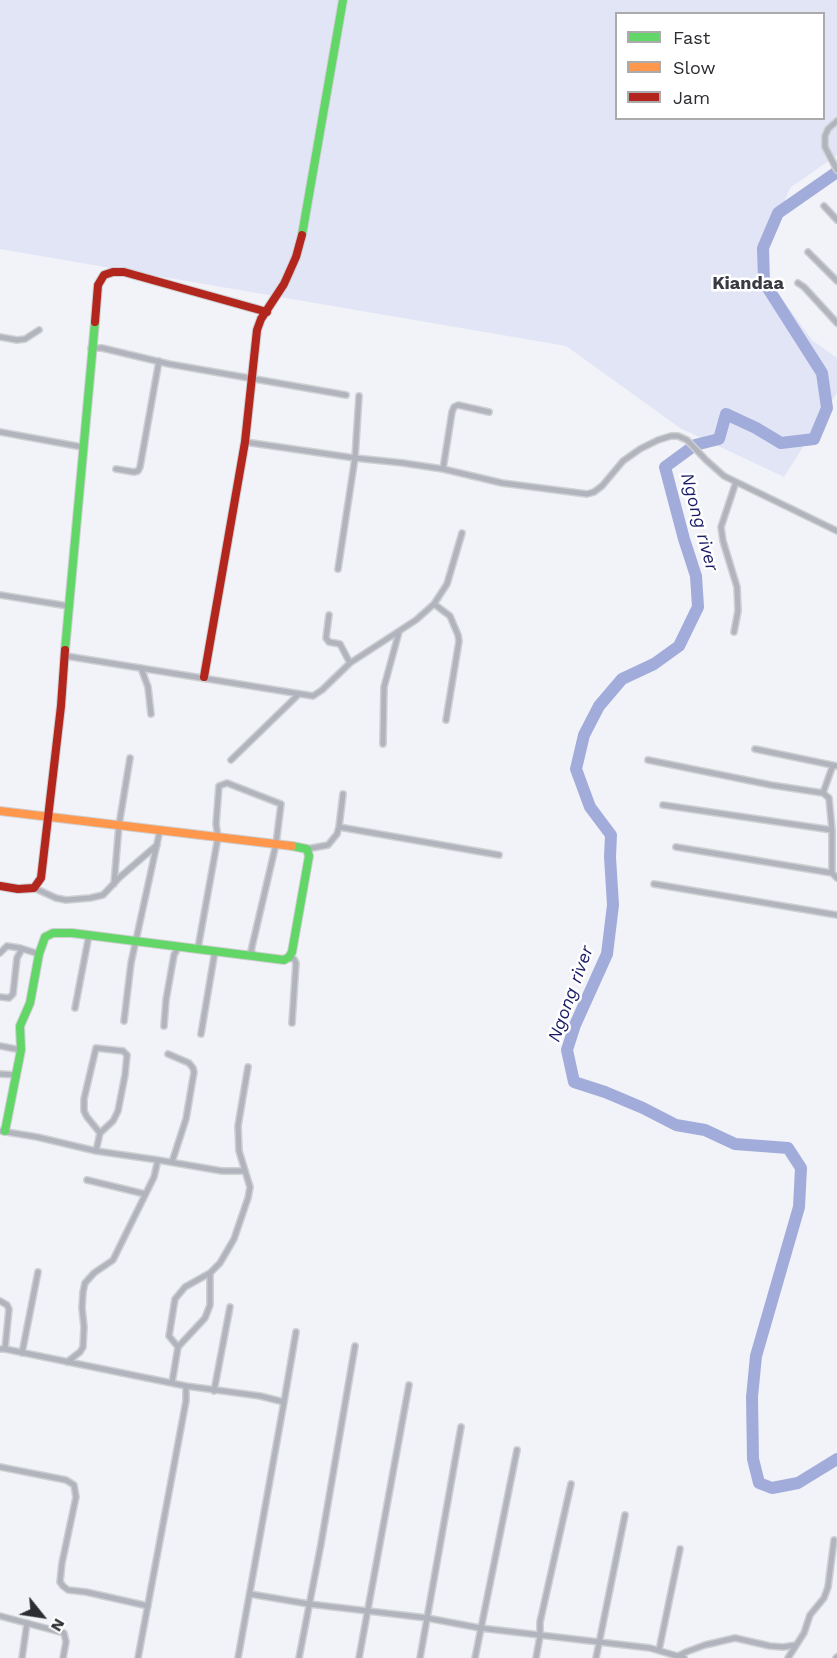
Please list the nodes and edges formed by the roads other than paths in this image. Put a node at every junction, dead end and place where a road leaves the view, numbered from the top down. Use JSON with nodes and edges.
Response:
{"nodes":[{"id":1,"x":343,"y":0,"type":"edge"},
{"id":2,"x":837,"y":122,"type":"edge"},
{"id":3,"x":837,"y":170,"type":"edge"},
{"id":4,"x":824,"y":206,"type":"dead end"},
{"id":5,"x":837,"y":220,"type":"edge"},
{"id":6,"x":808,"y":252,"type":"dead end"},
{"id":7,"x":837,"y":281,"type":"edge"},
{"id":8,"x":798,"y":283,"type":"dead end"},
{"id":9,"x":267,"y":312,"type":"junction"},
{"id":10,"x":837,"y":323,"type":"edge"},
{"id":11,"x":39,"y":330,"type":"dead end"},
{"id":12,"x":0,"y":337,"type":"edge"},
{"id":13,"x":91,"y":348,"type":"junction"},
{"id":14,"x":159,"y":361,"type":"junction"},
{"id":15,"x":251,"y":379,"type":"junction"},
{"id":16,"x":346,"y":394,"type":"dead end"},
{"id":17,"x":360,"y":396,"type":"dead end"},
{"id":18,"x":489,"y":412,"type":"dead end"},
{"id":19,"x":0,"y":432,"type":"edge"},
{"id":20,"x":245,"y":442,"type":"junction"},
{"id":21,"x":82,"y":447,"type":"junction"},
{"id":22,"x":356,"y":458,"type":"junction"},
{"id":23,"x":116,"y":469,"type":"dead end"},
{"id":24,"x":443,"y":469,"type":"junction"},
{"id":25,"x":736,"y":482,"type":"junction"},
{"id":26,"x":837,"y":531,"type":"edge"},
{"id":27,"x":462,"y":533,"type":"dead end"},
{"id":28,"x":338,"y":569,"type":"dead end"},
{"id":29,"x":0,"y":596,"type":"edge"},
{"id":30,"x":434,"y":604,"type":"junction"},
{"id":31,"x":68,"y":606,"type":"junction"},
{"id":32,"x":329,"y":615,"type":"dead end"},
{"id":33,"x":399,"y":632,"type":"junction"},
{"id":34,"x":734,"y":632,"type":"dead end"},
{"id":35,"x":66,"y":656,"type":"junction"},
{"id":36,"x":350,"y":663,"type":"junction"},
{"id":37,"x":141,"y":668,"type":"junction"},
{"id":38,"x":204,"y":677,"type":"junction"},
{"id":39,"x":299,"y":694,"type":"junction"},
{"id":40,"x":151,"y":714,"type":"dead end"},
{"id":41,"x":446,"y":720,"type":"dead end"},
{"id":42,"x":383,"y":744,"type":"dead end"},
{"id":43,"x":755,"y":749,"type":"dead end"},
{"id":44,"x":130,"y":758,"type":"dead end"},
{"id":45,"x":231,"y":760,"type":"dead end"},
{"id":46,"x":648,"y":760,"type":"dead end"},
{"id":47,"x":835,"y":765,"type":"edge"},
{"id":48,"x":823,"y":793,"type":"junction"},
{"id":49,"x":343,"y":794,"type":"dead end"},
{"id":50,"x":663,"y":805,"type":"dead end"},
{"id":51,"x":0,"y":811,"type":"edge"},
{"id":52,"x":47,"y":816,"type":"junction"},
{"id":53,"x":118,"y":825,"type":"junction"},
{"id":54,"x":339,"y":826,"type":"junction"},
{"id":55,"x":160,"y":830,"type":"junction"},
{"id":56,"x":832,"y":830,"type":"junction"},
{"id":57,"x":218,"y":837,"type":"junction"},
{"id":58,"x":276,"y":844,"type":"junction"},
{"id":59,"x":157,"y":845,"type":"junction"},
{"id":60,"x":676,"y":847,"type":"dead end"},
{"id":61,"x":307,"y":849,"type":"junction"},
{"id":62,"x":499,"y":855,"type":"dead end"},
{"id":63,"x":835,"y":875,"type":"edge"},
{"id":64,"x":114,"y":884,"type":"junction"},
{"id":65,"x":654,"y":884,"type":"dead end"},
{"id":66,"x":0,"y":886,"type":"edge"},
{"id":67,"x":34,"y":888,"type":"junction"},
{"id":68,"x":837,"y":915,"type":"edge"},
{"id":69,"x":89,"y":935,"type":"junction"},
{"id":70,"x":136,"y":942,"type":"junction"},
{"id":71,"x":179,"y":946,"type":"junction"},
{"id":72,"x":198,"y":948,"type":"junction"},
{"id":73,"x":22,"y":949,"type":"junction"},
{"id":74,"x":215,"y":951,"type":"junction"},
{"id":75,"x":0,"y":953,"type":"edge"},
{"id":76,"x":39,"y":954,"type":"junction"},
{"id":77,"x":255,"y":956,"type":"junction"},
{"id":78,"x":288,"y":958,"type":"junction"},
{"id":79,"x":0,"y":997,"type":"edge"},
{"id":80,"x":75,"y":1008,"type":"dead end"},
{"id":81,"x":124,"y":1021,"type":"dead end"},
{"id":82,"x":292,"y":1023,"type":"dead end"},
{"id":83,"x":164,"y":1026,"type":"dead end"},
{"id":84,"x":201,"y":1034,"type":"dead end"},
{"id":85,"x":0,"y":1046,"type":"edge"},
{"id":86,"x":21,"y":1050,"type":"junction"},
{"id":87,"x":168,"y":1054,"type":"dead end"},
{"id":88,"x":248,"y":1067,"type":"dead end"},
{"id":89,"x":0,"y":1074,"type":"edge"},
{"id":90,"x":17,"y":1075,"type":"junction"},
{"id":91,"x":3,"y":1131,"type":"edge"},
{"id":92,"x":100,"y":1133,"type":"junction"},
{"id":93,"x":96,"y":1151,"type":"junction"},
{"id":94,"x":158,"y":1160,"type":"junction"},
{"id":95,"x":172,"y":1162,"type":"junction"},
{"id":96,"x":244,"y":1171,"type":"junction"},
{"id":97,"x":87,"y":1180,"type":"dead end"},
{"id":98,"x":145,"y":1194,"type":"junction"},
{"id":99,"x":38,"y":1272,"type":"dead end"},
{"id":100,"x":210,"y":1273,"type":"junction"},
{"id":101,"x":0,"y":1301,"type":"edge"},
{"id":102,"x":230,"y":1307,"type":"dead end"},
{"id":103,"x":296,"y":1332,"type":"dead end"},
{"id":104,"x":355,"y":1346,"type":"dead end"},
{"id":105,"x":178,"y":1347,"type":"junction"},
{"id":106,"x":3,"y":1349,"type":"edge"},
{"id":107,"x":22,"y":1353,"type":"junction"},
{"id":108,"x":67,"y":1362,"type":"junction"},
{"id":109,"x":172,"y":1383,"type":"junction"},
{"id":110,"x":409,"y":1385,"type":"dead end"},
{"id":111,"x":186,"y":1386,"type":"junction"},
{"id":112,"x":214,"y":1391,"type":"junction"},
{"id":113,"x":285,"y":1402,"type":"junction"},
{"id":114,"x":461,"y":1427,"type":"dead end"},
{"id":115,"x":518,"y":1450,"type":"dead end"},
{"id":116,"x":0,"y":1467,"type":"edge"},
{"id":117,"x":571,"y":1484,"type":"dead end"},
{"id":118,"x":625,"y":1515,"type":"dead end"},
{"id":119,"x":834,"y":1540,"type":"dead end"},
{"id":120,"x":680,"y":1549,"type":"dead end"},
{"id":121,"x":250,"y":1594,"type":"junction"},
{"id":122,"x":309,"y":1604,"type":"junction"},
{"id":123,"x":148,"y":1606,"type":"junction"},
{"id":124,"x":368,"y":1611,"type":"junction"},
{"id":125,"x":0,"y":1616,"type":"edge"},
{"id":126,"x":427,"y":1618,"type":"junction"},
{"id":127,"x":27,"y":1623,"type":"junction"},
{"id":128,"x":480,"y":1628,"type":"junction"},
{"id":129,"x":540,"y":1636,"type":"junction"},
{"id":130,"x":599,"y":1642,"type":"junction"},
{"id":131,"x":796,"y":1645,"type":"junction"},
{"id":132,"x":659,"y":1650,"type":"junction"},
{"id":133,"x":676,"y":1657,"type":"edge"},
{"id":134,"x":22,"y":1658,"type":"edge"},
{"id":135,"x":63,"y":1658,"type":"edge"},
{"id":136,"x":138,"y":1658,"type":"edge"},
{"id":137,"x":238,"y":1658,"type":"edge"},
{"id":138,"x":299,"y":1658,"type":"edge"},
{"id":139,"x":359,"y":1658,"type":"edge"},
{"id":140,"x":420,"y":1658,"type":"edge"},
{"id":141,"x":475,"y":1658,"type":"edge"},
{"id":142,"x":536,"y":1658,"type":"edge"},
{"id":143,"x":596,"y":1658,"type":"edge"},
{"id":144,"x":684,"y":1658,"type":"edge"},
{"id":145,"x":788,"y":1658,"type":"edge"}],
"edges":[{"from":1,"to":9,"type":"street"},
{"from":2,"to":3,"type":"street"},
{"from":4,"to":5,"type":"street"},
{"from":6,"to":7,"type":"street"},
{"from":8,"to":10,"type":"street"},
{"from":9,"to":13,"type":"street"},
{"from":9,"to":15,"type":"street"},
{"from":11,"to":12,"type":"street"},
{"from":13,"to":14,"type":"street"},
{"from":13,"to":21,"type":"street"},
{"from":14,"to":15,"type":"street"},
{"from":14,"to":23,"type":"street"},
{"from":15,"to":16,"type":"street"},
{"from":15,"to":20,"type":"street"},
{"from":17,"to":22,"type":"street"},
{"from":18,"to":24,"type":"street"},
{"from":19,"to":21,"type":"street"},
{"from":20,"to":22,"type":"street"},
{"from":20,"to":38,"type":"street"},
{"from":21,"to":31,"type":"street"},
{"from":22,"to":24,"type":"street"},
{"from":22,"to":28,"type":"street"},
{"from":24,"to":25,"type":"street"},
{"from":25,"to":26,"type":"street"},
{"from":25,"to":34,"type":"street"},
{"from":27,"to":30,"type":"street"},
{"from":29,"to":31,"type":"street"},
{"from":30,"to":33,"type":"street"},
{"from":30,"to":41,"type":"street"},
{"from":31,"to":35,"type":"street"},
{"from":32,"to":36,"type":"street"},
{"from":33,"to":36,"type":"street"},
{"from":33,"to":42,"type":"street"},
{"from":35,"to":37,"type":"street"},
{"from":35,"to":52,"type":"street"},
{"from":36,"to":39,"type":"street"},
{"from":37,"to":38,"type":"street"},
{"from":37,"to":40,"type":"street"},
{"from":38,"to":39,"type":"street"},
{"from":39,"to":45,"type":"street"},
{"from":43,"to":47,"type":"street"},
{"from":44,"to":53,"type":"street"},
{"from":46,"to":48,"type":"street"},
{"from":47,"to":48,"type":"street"},
{"from":48,"to":56,"type":"street"},
{"from":49,"to":54,"type":"street"},
{"from":50,"to":56,"type":"street"},
{"from":51,"to":52,"type":"street"},
{"from":52,"to":53,"type":"street"},
{"from":52,"to":67,"type":"street"},
{"from":53,"to":55,"type":"street"},
{"from":53,"to":64,"type":"street"},
{"from":54,"to":61,"type":"street"},
{"from":54,"to":62,"type":"street"},
{"from":55,"to":57,"type":"street"},
{"from":55,"to":59,"type":"street"},
{"from":56,"to":63,"type":"street"},
{"from":57,"to":58,"type":"street"},
{"from":57,"to":58,"type":"street"},
{"from":57,"to":72,"type":"street"},
{"from":58,"to":61,"type":"street"},
{"from":58,"to":77,"type":"street"},
{"from":59,"to":64,"type":"street"},
{"from":59,"to":70,"type":"street"},
{"from":60,"to":63,"type":"street"},
{"from":61,"to":78,"type":"street"},
{"from":64,"to":67,"type":"street"},
{"from":65,"to":68,"type":"street"},
{"from":66,"to":67,"type":"street"},
{"from":69,"to":70,"type":"street"},
{"from":69,"to":76,"type":"street"},
{"from":69,"to":80,"type":"street"},
{"from":70,"to":71,"type":"street"},
{"from":70,"to":81,"type":"street"},
{"from":71,"to":72,"type":"street"},
{"from":71,"to":83,"type":"street"},
{"from":72,"to":74,"type":"street"},
{"from":73,"to":75,"type":"street"},
{"from":73,"to":76,"type":"street"},
{"from":73,"to":79,"type":"street"},
{"from":74,"to":77,"type":"street"},
{"from":74,"to":84,"type":"street"},
{"from":76,"to":86,"type":"street"},
{"from":77,"to":78,"type":"street"},
{"from":78,"to":82,"type":"street"},
{"from":85,"to":86,"type":"street"},
{"from":86,"to":90,"type":"street"},
{"from":87,"to":95,"type":"street"},
{"from":88,"to":96,"type":"street"},
{"from":89,"to":90,"type":"street"},
{"from":90,"to":91,"type":"street"},
{"from":91,"to":93,"type":"street"},
{"from":92,"to":92,"type":"street"},
{"from":92,"to":93,"type":"street"},
{"from":93,"to":94,"type":"street"},
{"from":94,"to":95,"type":"street"},
{"from":94,"to":98,"type":"street"},
{"from":95,"to":96,"type":"street"},
{"from":96,"to":100,"type":"street"},
{"from":97,"to":98,"type":"street"},
{"from":98,"to":108,"type":"street"},
{"from":99,"to":107,"type":"street"},
{"from":100,"to":105,"type":"street"},
{"from":100,"to":105,"type":"street"},
{"from":101,"to":106,"type":"street"},
{"from":102,"to":112,"type":"street"},
{"from":103,"to":113,"type":"street"},
{"from":104,"to":122,"type":"street"},
{"from":105,"to":109,"type":"street"},
{"from":106,"to":107,"type":"street"},
{"from":107,"to":108,"type":"street"},
{"from":108,"to":109,"type":"street"},
{"from":109,"to":111,"type":"street"},
{"from":110,"to":124,"type":"street"},
{"from":111,"to":112,"type":"street"},
{"from":111,"to":123,"type":"street"},
{"from":112,"to":113,"type":"street"},
{"from":113,"to":121,"type":"street"},
{"from":114,"to":126,"type":"street"},
{"from":115,"to":128,"type":"street"},
{"from":116,"to":123,"type":"street"},
{"from":117,"to":129,"type":"street"},
{"from":118,"to":130,"type":"street"},
{"from":119,"to":131,"type":"street"},
{"from":120,"to":132,"type":"street"},
{"from":121,"to":122,"type":"street"},
{"from":121,"to":137,"type":"street"},
{"from":122,"to":124,"type":"street"},
{"from":122,"to":138,"type":"street"},
{"from":123,"to":136,"type":"street"},
{"from":124,"to":126,"type":"street"},
{"from":124,"to":139,"type":"street"},
{"from":125,"to":127,"type":"street"},
{"from":126,"to":128,"type":"street"},
{"from":126,"to":140,"type":"street"},
{"from":127,"to":134,"type":"street"},
{"from":127,"to":135,"type":"street"},
{"from":128,"to":129,"type":"street"},
{"from":128,"to":141,"type":"street"},
{"from":129,"to":130,"type":"street"},
{"from":129,"to":142,"type":"street"},
{"from":130,"to":132,"type":"street"},
{"from":130,"to":143,"type":"street"},
{"from":131,"to":133,"type":"street"},
{"from":131,"to":145,"type":"street"},
{"from":132,"to":133,"type":"street"},
{"from":133,"to":144,"type":"street"}]}
